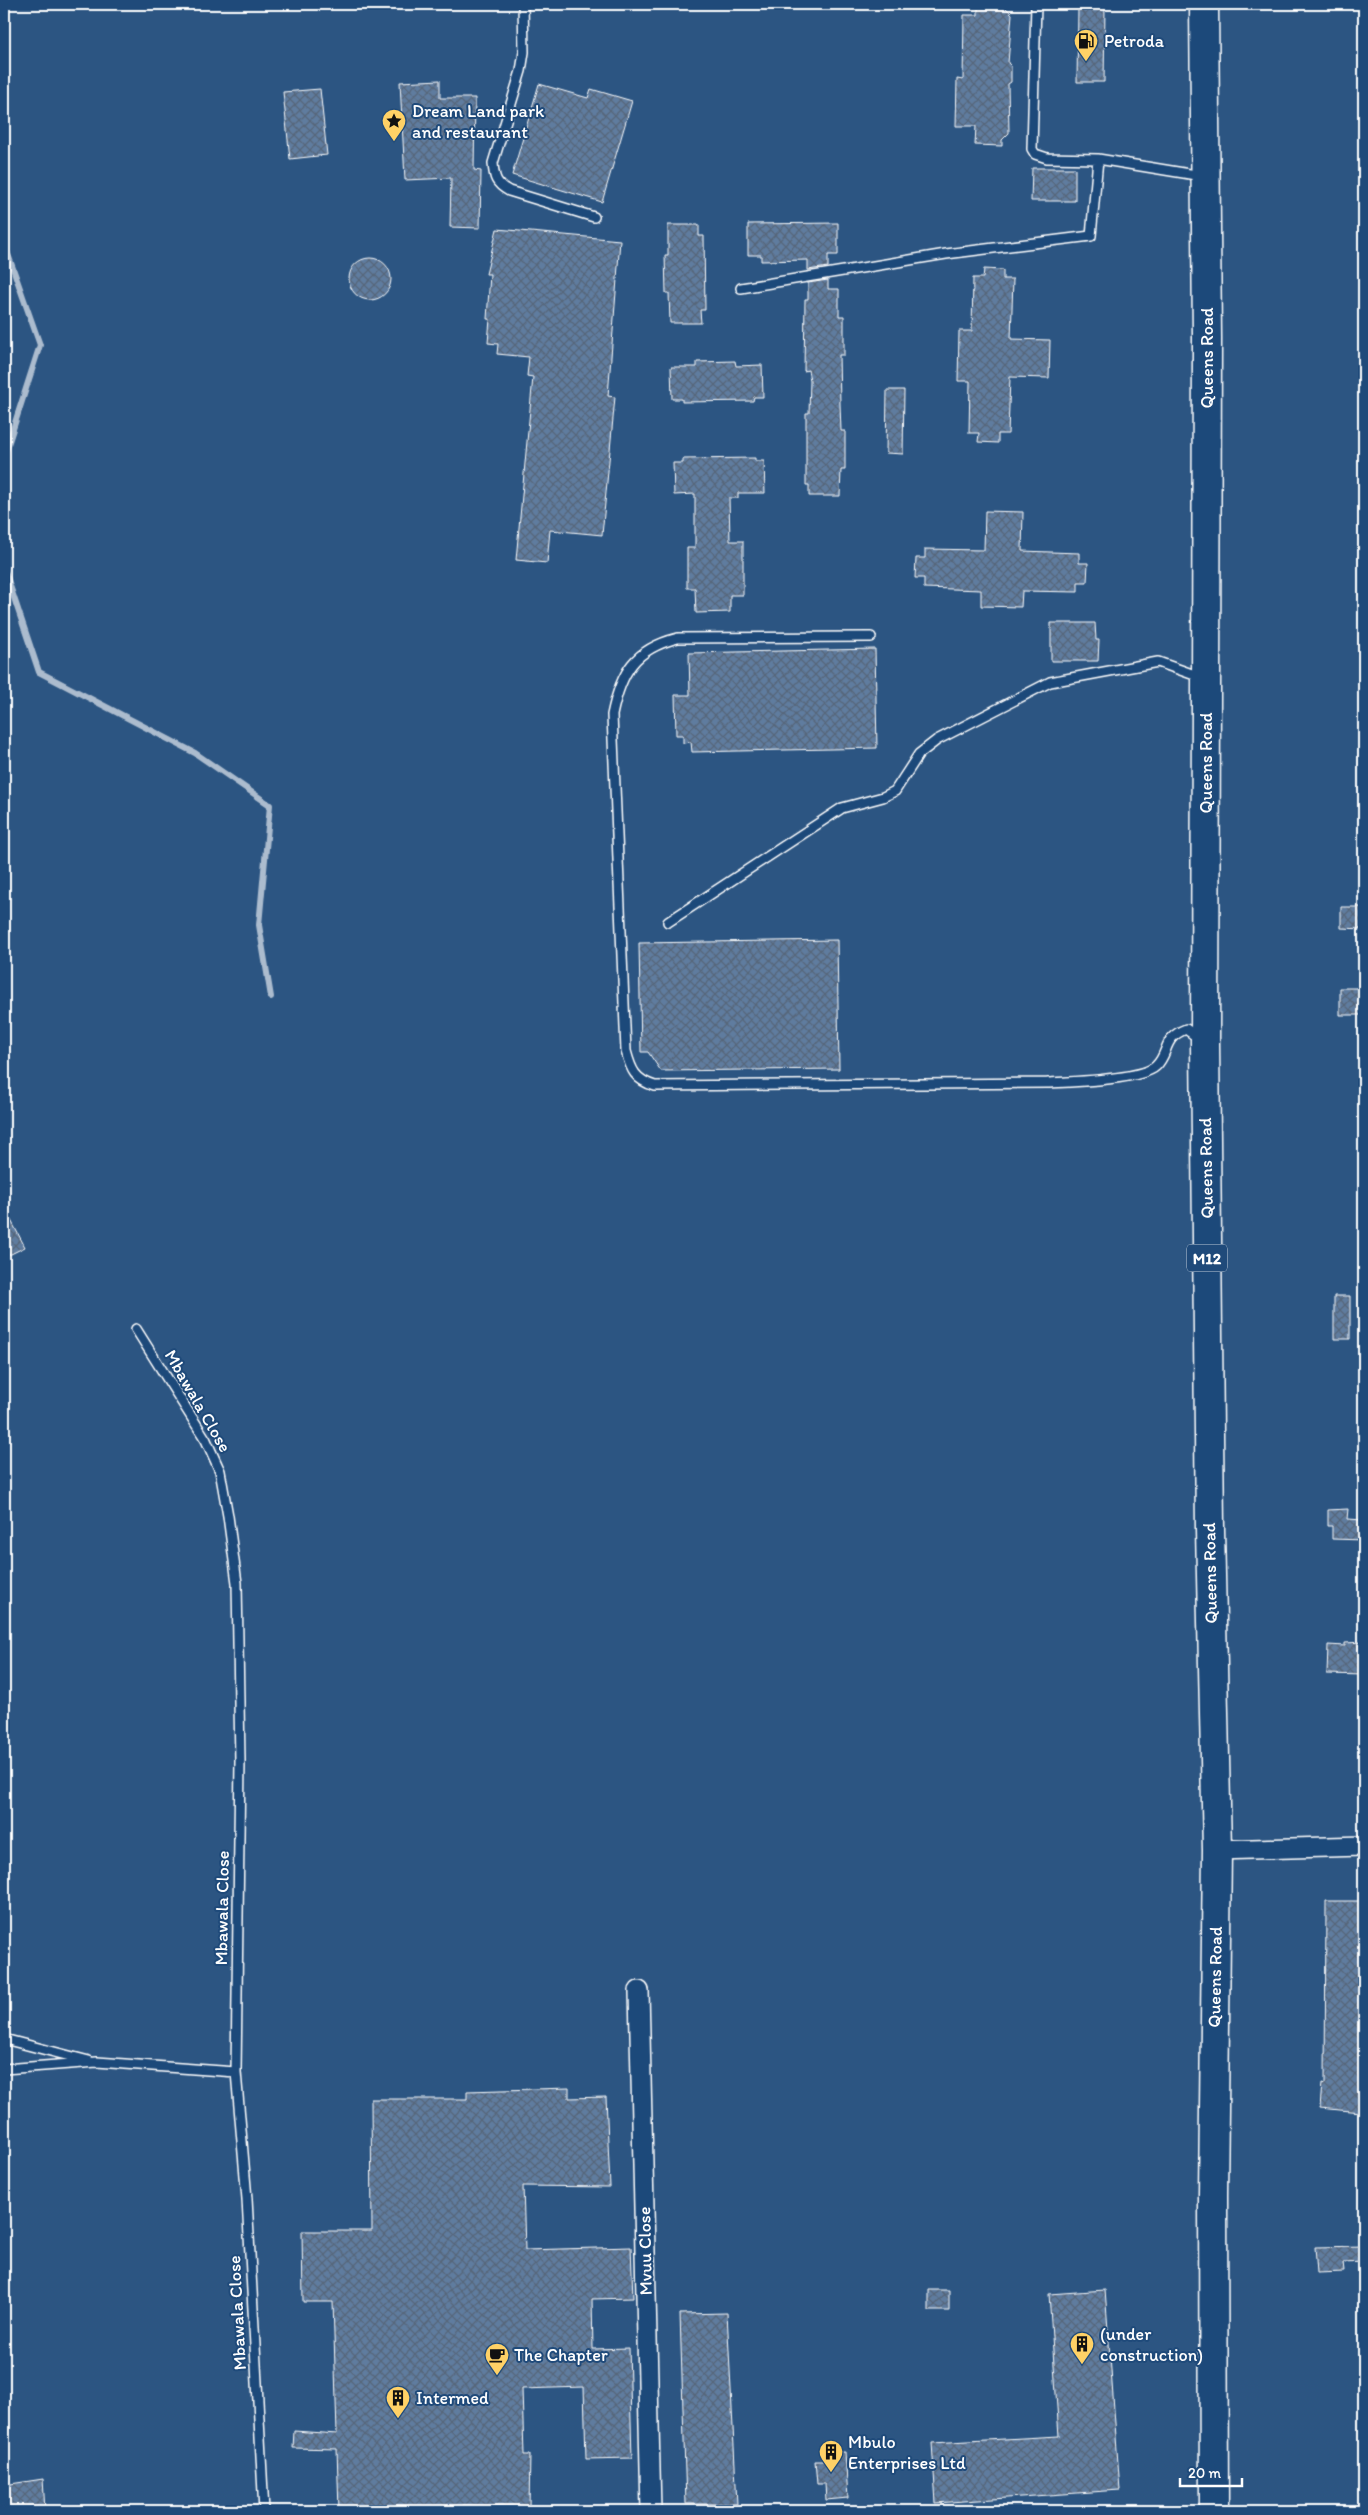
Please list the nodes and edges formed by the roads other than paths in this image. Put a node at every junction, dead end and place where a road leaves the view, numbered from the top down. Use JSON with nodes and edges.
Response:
{"nodes":[{"id":1,"x":523,"y":4,"type":"edge"},
{"id":2,"x":1036,"y":4,"type":"edge"},
{"id":3,"x":1204,"y":4,"type":"edge"},
{"id":4,"x":1098,"y":159,"type":"junction"},
{"id":5,"x":1205,"y":176,"type":"junction"},
{"id":6,"x":594,"y":217,"type":"dead end"},
{"id":7,"x":741,"y":288,"type":"dead end"},
{"id":8,"x":871,"y":637,"type":"dead end"},
{"id":9,"x":1206,"y":679,"type":"junction"},
{"id":10,"x":668,"y":922,"type":"dead end"},
{"id":11,"x":1205,"y":1043,"type":"junction"},
{"id":12,"x":136,"y":1328,"type":"dead end"},
{"id":13,"x":1364,"y":1846,"type":"edge"},
{"id":14,"x":1217,"y":1850,"type":"junction"},
{"id":15,"x":638,"y":1991,"type":"dead end"},
{"id":16,"x":4,"y":2039,"type":"edge"},
{"id":17,"x":96,"y":2062,"type":"junction"},
{"id":18,"x":4,"y":2069,"type":"edge"},
{"id":19,"x":236,"y":2072,"type":"junction"},
{"id":20,"x":264,"y":2511,"type":"edge"},
{"id":21,"x":651,"y":2511,"type":"edge"},
{"id":22,"x":1214,"y":2511,"type":"edge"}],
"edges":[{"from":1,"to":6,"type":"lane"},
{"from":2,"to":4,"type":"lane"},
{"from":3,"to":5,"type":"highway","name":"Queens Road","number":"M12"},
{"from":4,"to":5,"type":"lane"},
{"from":4,"to":7,"type":"lane"},
{"from":5,"to":9,"type":"highway","name":"Queens Road","number":"M12"},
{"from":8,"to":11,"type":"lane"},
{"from":9,"to":10,"type":"lane"},
{"from":9,"to":11,"type":"highway","name":"Queens Road","number":"M12"},
{"from":11,"to":14,"type":"highway","name":"Queens Road","number":"M12"},
{"from":12,"to":19,"type":"lane","name":"Mbawala Close"},
{"from":13,"to":14,"type":"street"},
{"from":14,"to":22,"type":"highway","name":"Queens Road","number":"M12"},
{"from":15,"to":21,"type":"street","name":"Mvuu Close"},
{"from":16,"to":17,"type":"lane"},
{"from":17,"to":18,"type":"lane"},
{"from":17,"to":19,"type":"lane"},
{"from":19,"to":20,"type":"lane","name":"Mbawala Close"}]}
